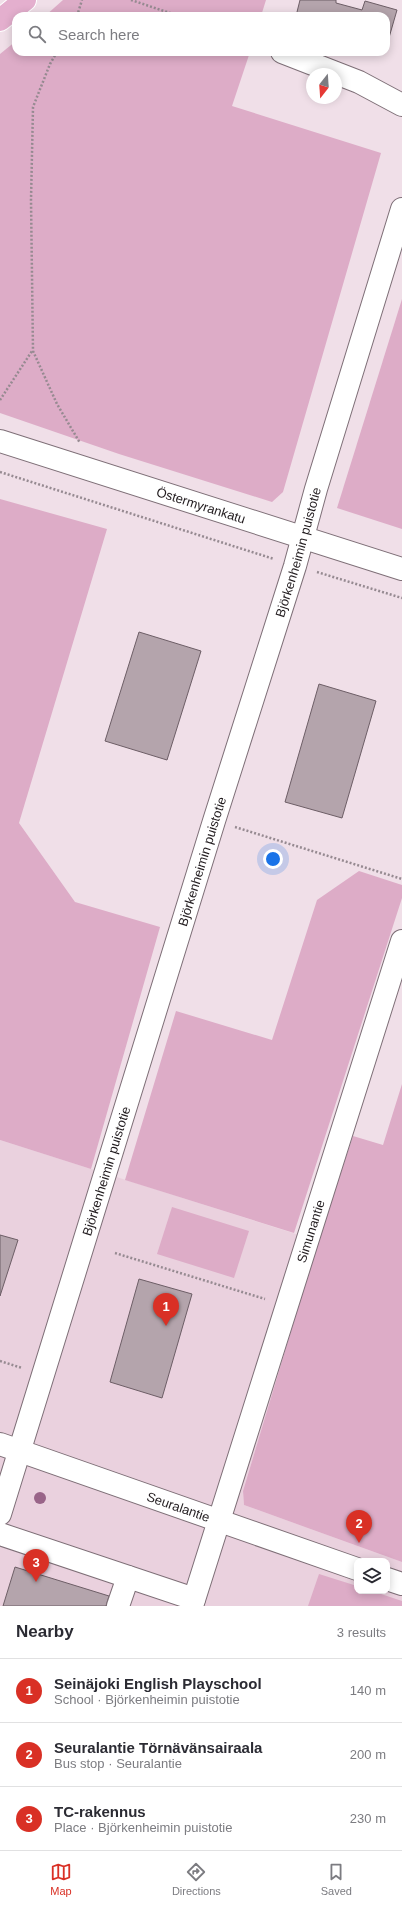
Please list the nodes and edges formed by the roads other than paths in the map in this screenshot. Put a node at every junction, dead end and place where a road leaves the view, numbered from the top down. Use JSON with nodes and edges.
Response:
{"nodes":[{"id":1,"x":25,"y":0,"type":"edge"},
{"id":2,"x":0,"y":20,"type":"edge"},
{"id":3,"x":292,"y":56,"type":"edge"},
{"id":4,"x":402,"y":105,"type":"edge"},
{"id":5,"x":402,"y":209,"type":"edge"},
{"id":6,"x":0,"y":441,"type":"edge"},
{"id":7,"x":303,"y":538,"type":"junction"},
{"id":8,"x":402,"y":569,"type":"edge"},
{"id":9,"x":402,"y":942,"type":"edge"},
{"id":10,"x":10,"y":1447,"type":"edge"},
{"id":11,"x":0,"y":1514,"type":"edge"},
{"id":12,"x":218,"y":1521,"type":"junction"},
{"id":13,"x":0,"y":1534,"type":"edge"},
{"id":14,"x":354,"y":1568,"type":"edge"},
{"id":15,"x":128,"y":1577,"type":"junction"},
{"id":16,"x":390,"y":1580,"type":"edge"},
{"id":17,"x":402,"y":1584,"type":"edge"},
{"id":18,"x":193,"y":1603,"type":"edge"},
{"id":19,"x":118,"y":1606,"type":"edge"}],
"edges":[{"from":1,"to":2,"type":"main road"},
{"from":3,"to":4,"type":"street"},
{"from":5,"to":7,"type":"street","name":"Björkenheimin puistotie"},
{"from":6,"to":7,"type":"street","name":"Östermyrankatu"},
{"from":7,"to":8,"type":"street","name":"Östermyrankatu"},
{"from":7,"to":10,"type":"street","name":"Björkenheimin puistotie"},
{"from":9,"to":12,"type":"street","name":"Simunantie"},
{"from":10,"to":11,"type":"street","name":"Björkenheimin puistotie"},
{"from":10,"to":12,"type":"street","name":"Seuralantie"},
{"from":12,"to":14,"type":"street","name":"Seuralantie"},
{"from":12,"to":18,"type":"street","name":"Simunantie"},
{"from":13,"to":15,"type":"street"},
{"from":15,"to":18,"type":"street"},
{"from":15,"to":19,"type":"street"},
{"from":16,"to":17,"type":"street"}]}
